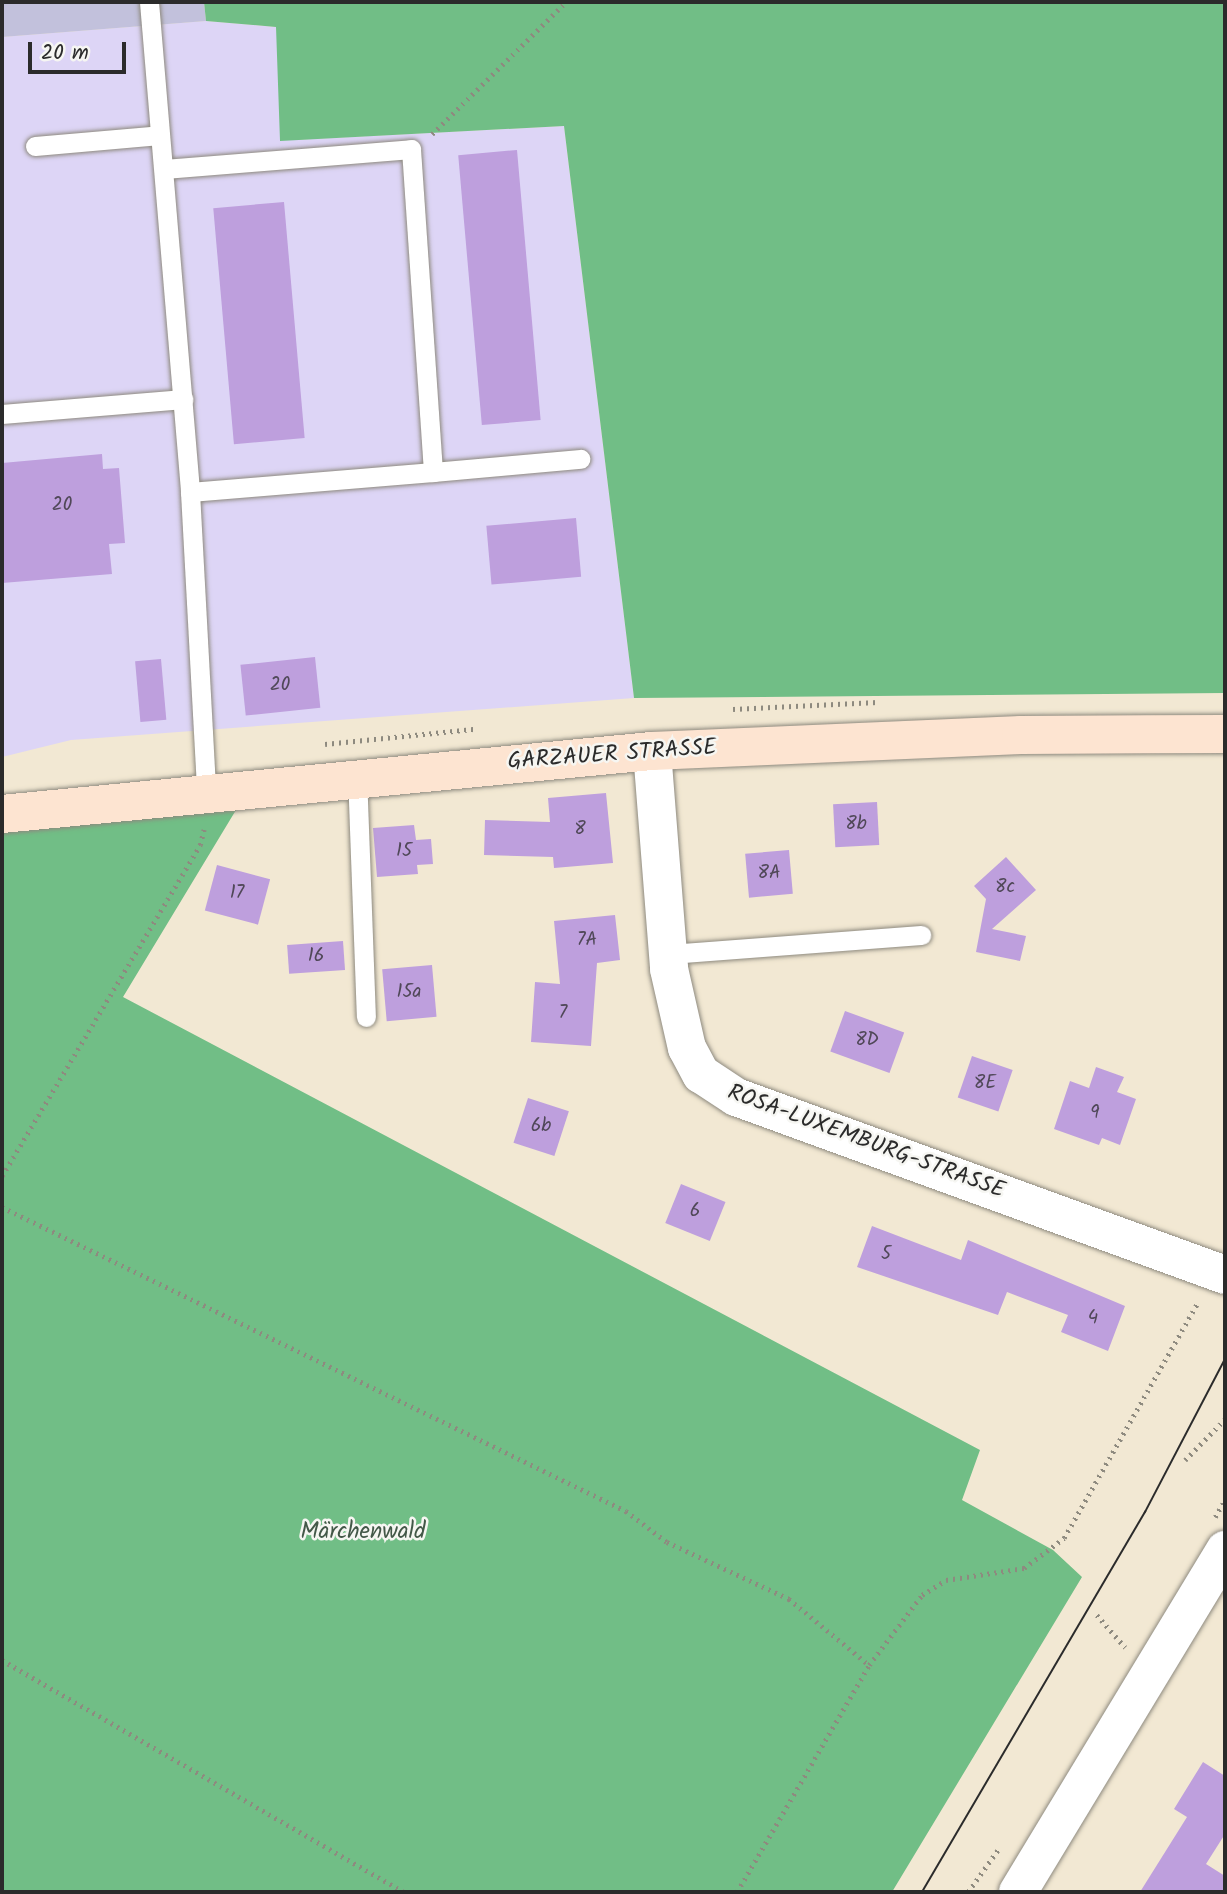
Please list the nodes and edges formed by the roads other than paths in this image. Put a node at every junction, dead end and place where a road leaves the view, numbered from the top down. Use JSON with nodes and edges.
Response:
{"nodes":[{"id":1,"x":149,"y":2,"type":"edge"},
{"id":2,"x":160,"y":135,"type":"junction"},
{"id":3,"x":35,"y":146,"type":"dead end"},
{"id":4,"x":164,"y":169,"type":"junction"},
{"id":5,"x":183,"y":399,"type":"junction"},
{"id":6,"x":2,"y":414,"type":"edge"},
{"id":7,"x":580,"y":459,"type":"dead end"},
{"id":8,"x":433,"y":471,"type":"junction"},
{"id":9,"x":190,"y":492,"type":"junction"},
{"id":10,"x":1225,"y":734,"type":"edge"},
{"id":11,"x":652,"y":751,"type":"junction"},
{"id":12,"x":357,"y":774,"type":"junction"},
{"id":13,"x":206,"y":789,"type":"junction"},
{"id":14,"x":2,"y":814,"type":"edge"},
{"id":15,"x":921,"y":935,"type":"dead end"},
{"id":16,"x":669,"y":954,"type":"junction"},
{"id":17,"x":366,"y":1017,"type":"dead end"},
{"id":18,"x":1212,"y":1270,"type":"edge"},
{"id":19,"x":1225,"y":1550,"type":"edge"},
{"id":20,"x":1018,"y":1892,"type":"edge"}],
"edges":[{"from":1,"to":2,"type":"lane"},
{"from":2,"to":3,"type":"lane"},
{"from":2,"to":4,"type":"lane"},
{"from":4,"to":5,"type":"lane"},
{"from":4,"to":8,"type":"lane"},
{"from":5,"to":6,"type":"lane"},
{"from":5,"to":9,"type":"lane"},
{"from":7,"to":8,"type":"lane"},
{"from":8,"to":9,"type":"lane"},
{"from":9,"to":13,"type":"lane"},
{"from":10,"to":11,"type":"street","name":"GARZAUER STRASSE"},
{"from":11,"to":12,"type":"street","name":"GARZAUER STRASSE"},
{"from":11,"to":16,"type":"street","name":"ROSA-LUXEMBURG-STRASSE"},
{"from":12,"to":13,"type":"street","name":"GARZAUER STRASSE"},
{"from":12,"to":17,"type":"lane"},
{"from":13,"to":14,"type":"street","name":"GARZAUER STRASSE"},
{"from":15,"to":16,"type":"lane"},
{"from":16,"to":18,"type":"street","name":"ROSA-LUXEMBURG-STRASSE"},
{"from":19,"to":20,"type":"street"}]}
